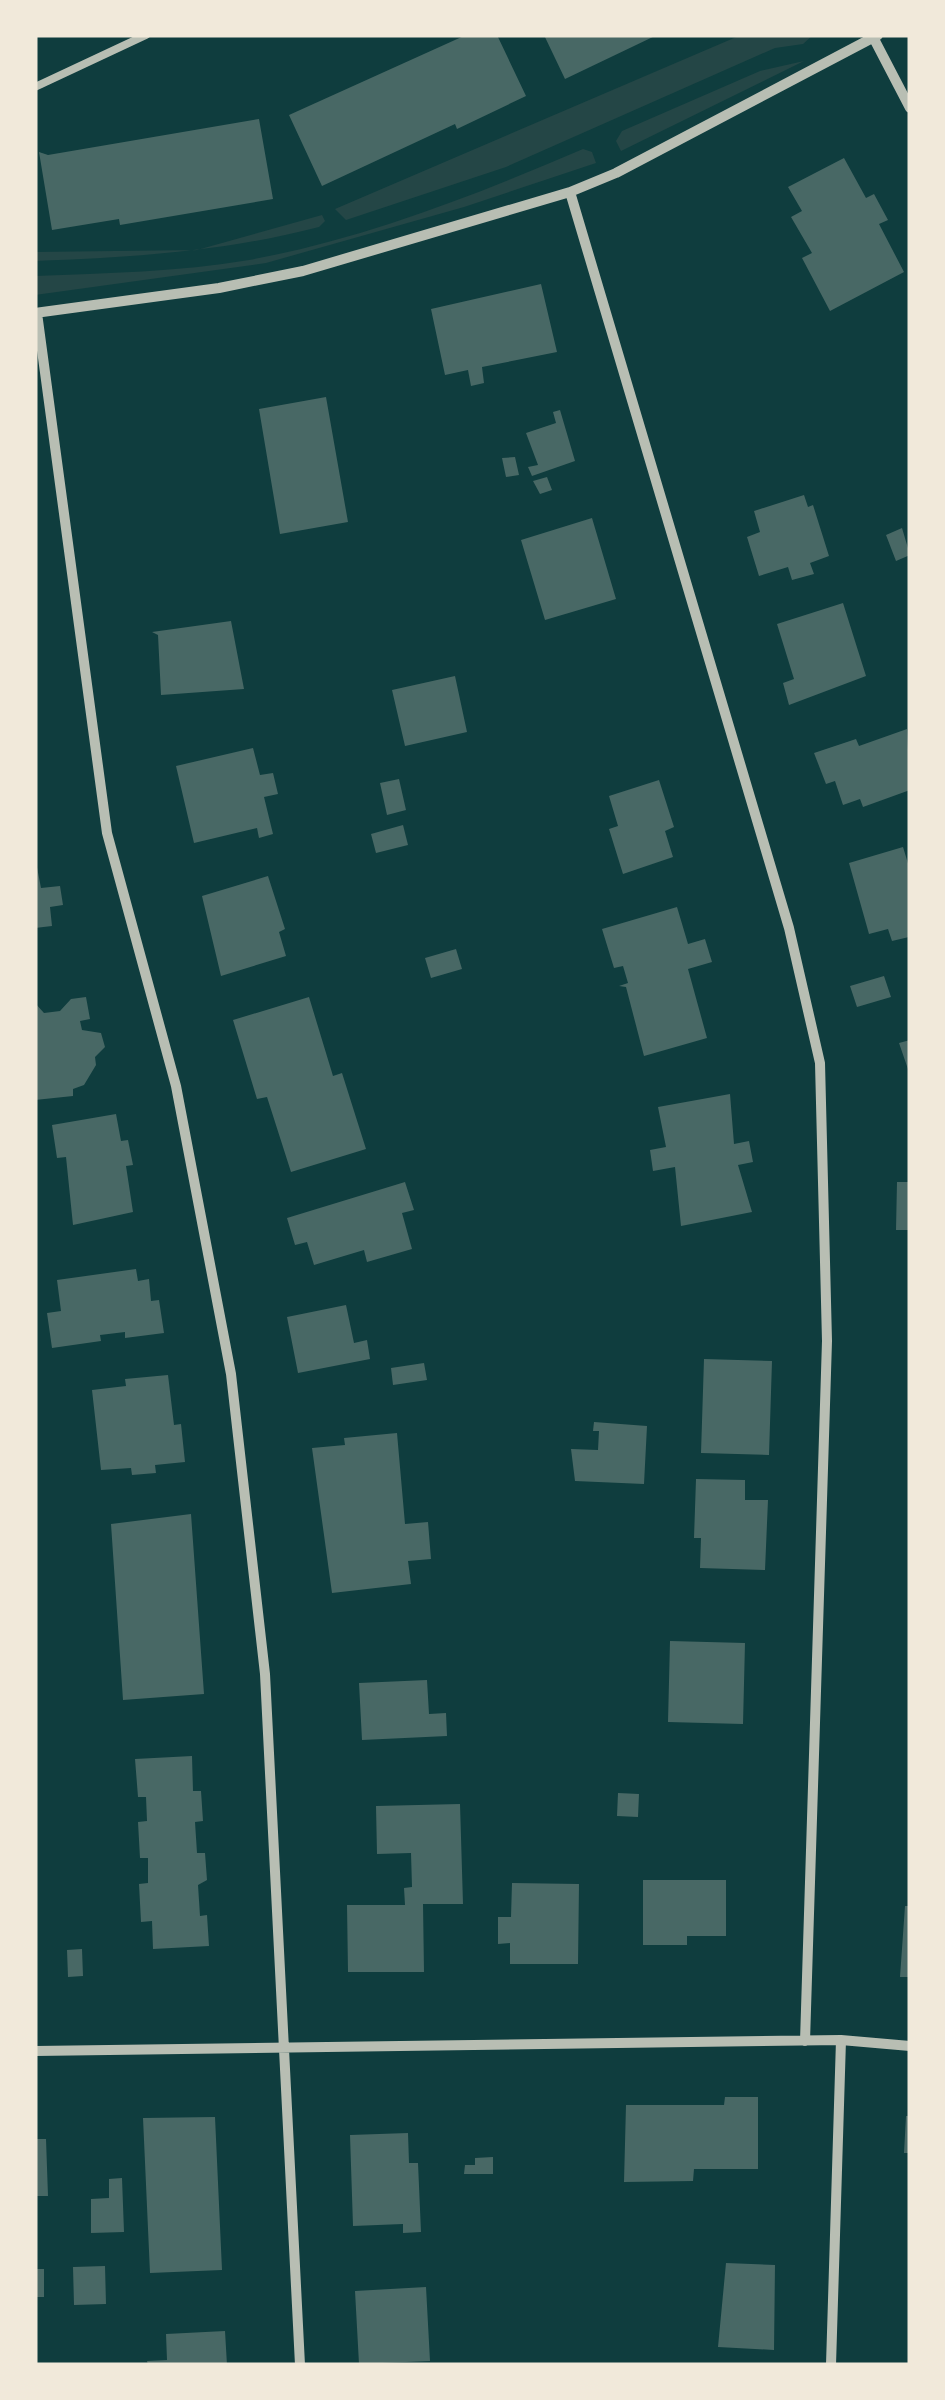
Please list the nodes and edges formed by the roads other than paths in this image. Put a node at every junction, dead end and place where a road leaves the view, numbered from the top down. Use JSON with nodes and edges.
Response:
{"nodes":[{"id":1,"x":146,"y":35,"type":"edge"},
{"id":2,"x":874,"y":36,"type":"edge"},
{"id":3,"x":35,"y":87,"type":"edge"},
{"id":4,"x":910,"y":108,"type":"edge"},
{"id":5,"x":570,"y":192,"type":"junction"},
{"id":6,"x":36,"y":313,"type":"edge"},
{"id":7,"x":842,"y":2040,"type":"junction"},
{"id":8,"x":805,"y":2041,"type":"junction"},
{"id":9,"x":286,"y":2046,"type":"junction"},
{"id":10,"x":910,"y":2046,"type":"edge"},
{"id":11,"x":35,"y":2051,"type":"edge"},
{"id":12,"x":300,"y":2365,"type":"edge"},
{"id":13,"x":831,"y":2365,"type":"edge"}],
"edges":[{"from":1,"to":3,"type":"lane"},
{"from":2,"to":4,"type":"street"},
{"from":2,"to":5,"type":"street"},
{"from":5,"to":6,"type":"street"},
{"from":5,"to":8,"type":"street"},
{"from":6,"to":9,"type":"street"},
{"from":7,"to":8,"type":"street"},
{"from":7,"to":10,"type":"street"},
{"from":7,"to":13,"type":"street"},
{"from":8,"to":9,"type":"street"},
{"from":9,"to":11,"type":"street"},
{"from":9,"to":12,"type":"street"}]}
